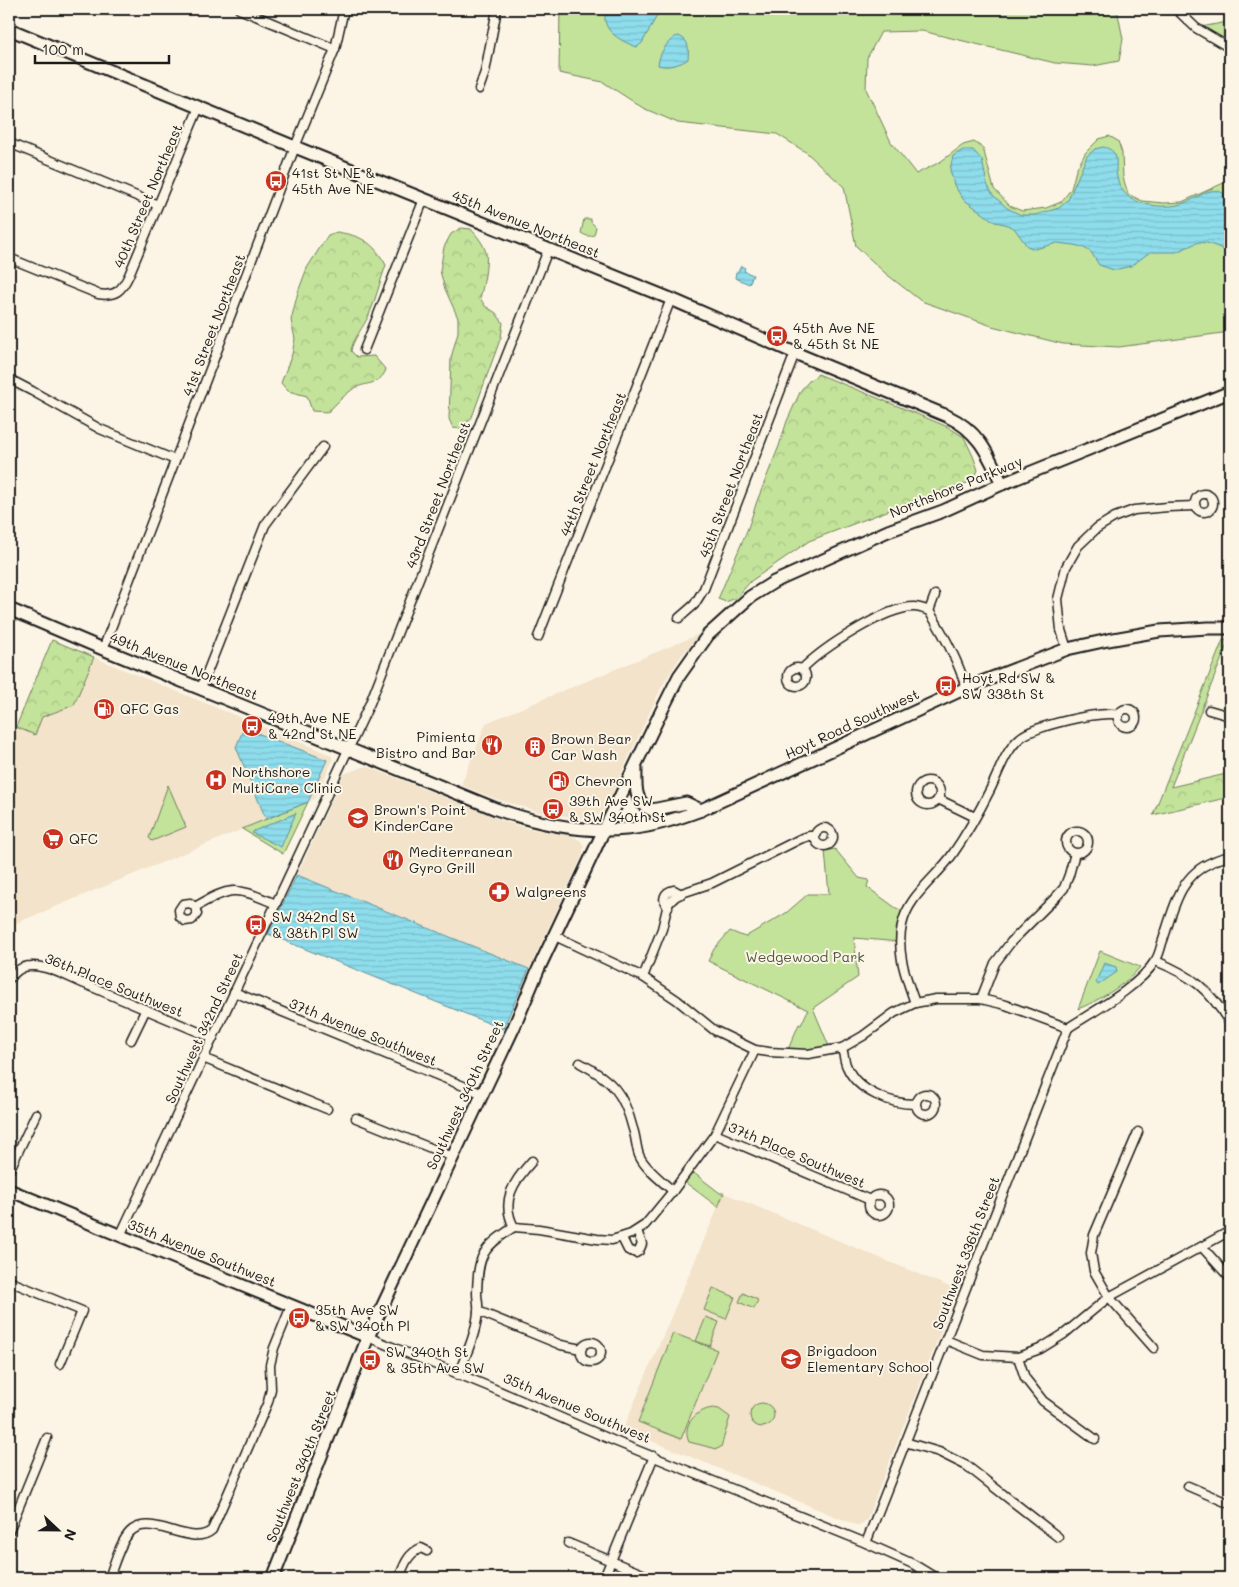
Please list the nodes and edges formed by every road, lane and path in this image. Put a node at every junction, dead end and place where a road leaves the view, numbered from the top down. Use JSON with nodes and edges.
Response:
{"nodes":[{"id":1,"x":239,"y":9,"type":"edge"},
{"id":2,"x":344,"y":9,"type":"edge"},
{"id":3,"x":498,"y":9,"type":"edge"},
{"id":4,"x":1176,"y":9,"type":"edge"},
{"id":5,"x":9,"y":29,"type":"edge"},
{"id":6,"x":1230,"y":48,"type":"edge"},
{"id":7,"x":335,"y":49,"type":"junction"},
{"id":8,"x":479,"y":89,"type":"dead end"},
{"id":9,"x":199,"y":108,"type":"junction"},
{"id":10,"x":9,"y":143,"type":"edge"},
{"id":11,"x":295,"y":147,"type":"junction"},
{"id":12,"x":424,"y":199,"type":"junction"},
{"id":13,"x":158,"y":205,"type":"junction"},
{"id":14,"x":548,"y":250,"type":"junction"},
{"id":15,"x":9,"y":258,"type":"edge"},
{"id":16,"x":671,"y":300,"type":"junction"},
{"id":17,"x":364,"y":350,"type":"dead end"},
{"id":18,"x":795,"y":353,"type":"junction"},
{"id":19,"x":9,"y":379,"type":"edge"},
{"id":20,"x":1230,"y":392,"type":"edge"},
{"id":21,"x":323,"y":447,"type":"dead end"},
{"id":22,"x":176,"y":460,"type":"junction"},
{"id":23,"x":1002,"y":484,"type":"junction"},
{"id":24,"x":1195,"y":506,"type":"dead end"},
{"id":25,"x":935,"y":595,"type":"dead end"},
{"id":26,"x":9,"y":609,"type":"edge"},
{"id":27,"x":929,"y":611,"type":"junction"},
{"id":28,"x":679,"y":618,"type":"dead end"},
{"id":29,"x":1230,"y":628,"type":"edge"},
{"id":30,"x":708,"y":636,"type":"joint"},
{"id":31,"x":538,"y":637,"type":"dead end"},
{"id":32,"x":103,"y":649,"type":"junction"},
{"id":33,"x":1067,"y":649,"type":"junction"},
{"id":34,"x":802,"y":669,"type":"dead end"},
{"id":35,"x":201,"y":688,"type":"junction"},
{"id":36,"x":966,"y":688,"type":"junction"},
{"id":37,"x":1209,"y":710,"type":"dead end"},
{"id":38,"x":1118,"y":715,"type":"dead end"},
{"id":39,"x":1230,"y":716,"type":"edge"},
{"id":40,"x":348,"y":749,"type":"junction"},
{"id":41,"x":636,"y":764,"type":"junction"},
{"id":42,"x":938,"y":799,"type":"dead end"},
{"id":43,"x":701,"y":810,"type":"junction"},
{"id":44,"x":975,"y":817,"type":"junction"},
{"id":45,"x":604,"y":830,"type":"junction"},
{"id":46,"x":815,"y":836,"type":"dead end"},
{"id":47,"x":1074,"y":854,"type":"dead end"},
{"id":48,"x":1230,"y":857,"type":"edge"},
{"id":49,"x":276,"y":904,"type":"junction"},
{"id":50,"x":196,"y":908,"type":"dead end"},
{"id":51,"x":555,"y":936,"type":"junction"},
{"id":52,"x":1156,"y":961,"type":"junction"},
{"id":53,"x":643,"y":977,"type":"junction"},
{"id":54,"x":9,"y":979,"type":"edge"},
{"id":55,"x":234,"y":992,"type":"junction"},
{"id":56,"x":981,"y":999,"type":"junction"},
{"id":57,"x":914,"y":1003,"type":"junction"},
{"id":58,"x":146,"y":1009,"type":"junction"},
{"id":59,"x":1230,"y":1024,"type":"edge"},
{"id":60,"x":1068,"y":1028,"type":"junction"},
{"id":61,"x":213,"y":1038,"type":"junction"},
{"id":62,"x":131,"y":1040,"type":"dead end"},
{"id":63,"x":842,"y":1048,"type":"junction"},
{"id":64,"x":755,"y":1050,"type":"junction"},
{"id":65,"x":203,"y":1058,"type":"junction"},
{"id":66,"x":580,"y":1063,"type":"dead end"},
{"id":67,"x":483,"y":1094,"type":"junction"},
{"id":68,"x":916,"y":1104,"type":"dead end"},
{"id":69,"x":327,"y":1109,"type":"dead end"},
{"id":70,"x":36,"y":1114,"type":"dead end"},
{"id":71,"x":356,"y":1118,"type":"dead end"},
{"id":72,"x":1138,"y":1132,"type":"dead end"},
{"id":73,"x":715,"y":1134,"type":"junction"},
{"id":74,"x":453,"y":1157,"type":"junction"},
{"id":75,"x":532,"y":1161,"type":"dead end"},
{"id":76,"x":9,"y":1171,"type":"edge"},
{"id":77,"x":9,"y":1190,"type":"edge"},
{"id":78,"x":673,"y":1192,"type":"junction"},
{"id":79,"x":870,"y":1200,"type":"dead end"},
{"id":80,"x":514,"y":1228,"type":"junction"},
{"id":81,"x":1230,"y":1231,"type":"edge"},
{"id":82,"x":634,"y":1232,"type":"junction"},
{"id":83,"x":120,"y":1236,"type":"junction"},
{"id":84,"x":622,"y":1238,"type":"junction"},
{"id":85,"x":1202,"y":1246,"type":"junction"},
{"id":86,"x":1230,"y":1278,"type":"edge"},
{"id":87,"x":9,"y":1281,"type":"edge"},
{"id":88,"x":1109,"y":1297,"type":"junction"},
{"id":89,"x":291,"y":1306,"type":"junction"},
{"id":90,"x":478,"y":1311,"type":"junction"},
{"id":91,"x":368,"y":1338,"type":"junction"},
{"id":92,"x":946,"y":1340,"type":"junction"},
{"id":93,"x":1154,"y":1348,"type":"dead end"},
{"id":94,"x":581,"y":1349,"type":"dead end"},
{"id":95,"x":1018,"y":1357,"type":"junction"},
{"id":96,"x":60,"y":1364,"type":"dead end"},
{"id":97,"x":458,"y":1375,"type":"junction"},
{"id":98,"x":47,"y":1438,"type":"dead end"},
{"id":99,"x":1095,"y":1439,"type":"dead end"},
{"id":100,"x":905,"y":1442,"type":"junction"},
{"id":101,"x":654,"y":1456,"type":"junction"},
{"id":102,"x":1188,"y":1486,"type":"dead end"},
{"id":103,"x":1230,"y":1504,"type":"edge"},
{"id":104,"x":9,"y":1531,"type":"edge"},
{"id":105,"x":1058,"y":1537,"type":"dead end"},
{"id":106,"x":568,"y":1543,"type":"dead end"},
{"id":107,"x":866,"y":1543,"type":"junction"},
{"id":108,"x":427,"y":1551,"type":"dead end"},
{"id":109,"x":611,"y":1562,"type":"junction"},
{"id":110,"x":109,"y":1578,"type":"edge"},
{"id":111,"x":273,"y":1578,"type":"edge"},
{"id":112,"x":399,"y":1578,"type":"edge"},
{"id":113,"x":604,"y":1578,"type":"edge"},
{"id":114,"x":652,"y":1578,"type":"edge"},
{"id":115,"x":936,"y":1578,"type":"edge"}],
"edges":[{"from":1,"to":7,"type":"street"},
{"from":2,"to":7,"type":"street","name":"41st Street Northeast"},
{"from":3,"to":8,"type":"street"},
{"from":4,"to":6,"type":"street"},
{"from":5,"to":9,"type":"street","name":"45th Avenue Northeast"},
{"from":7,"to":11,"type":"street","name":"41st Street Northeast"},
{"from":9,"to":11,"type":"street","name":"45th Avenue Northeast"},
{"from":9,"to":13,"type":"street","name":"40th Street Northeast"},
{"from":10,"to":13,"type":"street"},
{"from":11,"to":12,"type":"street","name":"45th Avenue Northeast"},
{"from":11,"to":22,"type":"street","name":"41st Street Northeast"},
{"from":12,"to":14,"type":"street","name":"45th Avenue Northeast"},
{"from":12,"to":17,"type":"street"},
{"from":13,"to":15,"type":"street","name":"40th Street Northeast"},
{"from":14,"to":16,"type":"street","name":"45th Avenue Northeast"},
{"from":14,"to":40,"type":"street","name":"43rd Street Northeast"},
{"from":16,"to":18,"type":"street","name":"45th Avenue Northeast"},
{"from":16,"to":31,"type":"street","name":"44th Street Northeast"},
{"from":18,"to":23,"type":"street","name":"45th Avenue Northeast"},
{"from":18,"to":28,"type":"street","name":"45th Street Northeast"},
{"from":19,"to":22,"type":"street"},
{"from":20,"to":23,"type":"street","name":"Northshore Parkway"},
{"from":21,"to":35,"type":"street"},
{"from":22,"to":32,"type":"street","name":"41st Street Northeast"},
{"from":23,"to":30,"type":"street","name":"Northshore Parkway"},
{"from":24,"to":33,"type":"street"},
{"from":25,"to":27,"type":"street"},
{"from":26,"to":32,"type":"street","name":"49th Avenue Northeast"},
{"from":27,"to":34,"type":"street"},
{"from":27,"to":36,"type":"street"},
{"from":29,"to":33,"type":"street","name":"Hoyt Road Southwest"},
{"from":30,"to":41,"type":"street","name":"Southwest 340th Street"},
{"from":32,"to":35,"type":"street","name":"49th Avenue Northeast"},
{"from":33,"to":36,"type":"street","name":"Hoyt Road Southwest"},
{"from":35,"to":40,"type":"street","name":"49th Avenue Northeast"},
{"from":36,"to":43,"type":"street","name":"Hoyt Road Southwest"},
{"from":37,"to":39,"type":"street"},
{"from":38,"to":44,"type":"street"},
{"from":40,"to":45,"type":"street","name":"49th Avenue Northeast"},
{"from":40,"to":49,"type":"street","name":"Southwest 342nd Street"},
{"from":41,"to":43,"type":"street"},
{"from":41,"to":45,"type":"street","name":"Southwest 340th Street"},
{"from":42,"to":44,"type":"street"},
{"from":43,"to":45,"type":"street","name":"Hoyt Road Southwest"},
{"from":44,"to":57,"type":"street"},
{"from":45,"to":51,"type":"street","name":"Southwest 340th Street"},
{"from":46,"to":53,"type":"street"},
{"from":47,"to":56,"type":"street"},
{"from":48,"to":52,"type":"street"},
{"from":49,"to":50,"type":"street"},
{"from":49,"to":55,"type":"street","name":"Southwest 342nd Street"},
{"from":51,"to":53,"type":"street"},
{"from":51,"to":67,"type":"street","name":"Southwest 340th Street"},
{"from":52,"to":59,"type":"street"},
{"from":52,"to":60,"type":"street"},
{"from":53,"to":64,"type":"street"},
{"from":54,"to":58,"type":"street","name":"36th Place Southwest"},
{"from":55,"to":61,"type":"street","name":"Southwest 342nd Street"},
{"from":55,"to":67,"type":"street","name":"37th Avenue Southwest"},
{"from":56,"to":57,"type":"street"},
{"from":56,"to":60,"type":"street"},
{"from":57,"to":63,"type":"street"},
{"from":58,"to":61,"type":"street","name":"36th Place Southwest"},
{"from":58,"to":62,"type":"street"},
{"from":60,"to":92,"type":"street","name":"Southwest 336th Street"},
{"from":61,"to":65,"type":"street","name":"Southwest 342nd Street"},
{"from":63,"to":64,"type":"street"},
{"from":63,"to":68,"type":"street"},
{"from":64,"to":73,"type":"street"},
{"from":65,"to":69,"type":"street"},
{"from":65,"to":83,"type":"street","name":"Southwest 342nd Street"},
{"from":66,"to":78,"type":"street"},
{"from":67,"to":74,"type":"street","name":"Southwest 340th Street"},
{"from":70,"to":76,"type":"street"},
{"from":71,"to":74,"type":"street"},
{"from":72,"to":88,"type":"street"},
{"from":73,"to":78,"type":"street"},
{"from":73,"to":79,"type":"street","name":"37th Place Southwest"},
{"from":74,"to":91,"type":"street","name":"Southwest 340th Street"},
{"from":75,"to":80,"type":"street"},
{"from":77,"to":83,"type":"street","name":"35th Avenue Southwest"},
{"from":78,"to":82,"type":"street"},
{"from":80,"to":84,"type":"street"},
{"from":80,"to":90,"type":"street"},
{"from":81,"to":85,"type":"street"},
{"from":82,"to":84,"type":"street"},
{"from":82,"to":84,"type":"street"},
{"from":83,"to":89,"type":"street","name":"35th Avenue Southwest"},
{"from":85,"to":86,"type":"street"},
{"from":85,"to":88,"type":"street"},
{"from":87,"to":96,"type":"street"},
{"from":88,"to":93,"type":"street"},
{"from":88,"to":95,"type":"street"},
{"from":89,"to":91,"type":"street","name":"35th Avenue Southwest"},
{"from":89,"to":110,"type":"street"},
{"from":90,"to":94,"type":"street"},
{"from":90,"to":97,"type":"street"},
{"from":91,"to":97,"type":"street","name":"35th Avenue Southwest"},
{"from":91,"to":111,"type":"street","name":"Southwest 340th Street"},
{"from":92,"to":95,"type":"street"},
{"from":92,"to":100,"type":"street","name":"Southwest 336th Street"},
{"from":95,"to":99,"type":"street"},
{"from":97,"to":101,"type":"street","name":"35th Avenue Southwest"},
{"from":98,"to":104,"type":"street"},
{"from":100,"to":105,"type":"street"},
{"from":100,"to":107,"type":"street","name":"Southwest 336th Street"},
{"from":101,"to":107,"type":"street","name":"35th Avenue Southwest"},
{"from":101,"to":109,"type":"street"},
{"from":102,"to":103,"type":"street"},
{"from":106,"to":109,"type":"street"},
{"from":107,"to":115,"type":"street","name":"35th Avenue Southwest"},
{"from":108,"to":112,"type":"street"},
{"from":109,"to":113,"type":"street"},
{"from":109,"to":114,"type":"street"}]}
